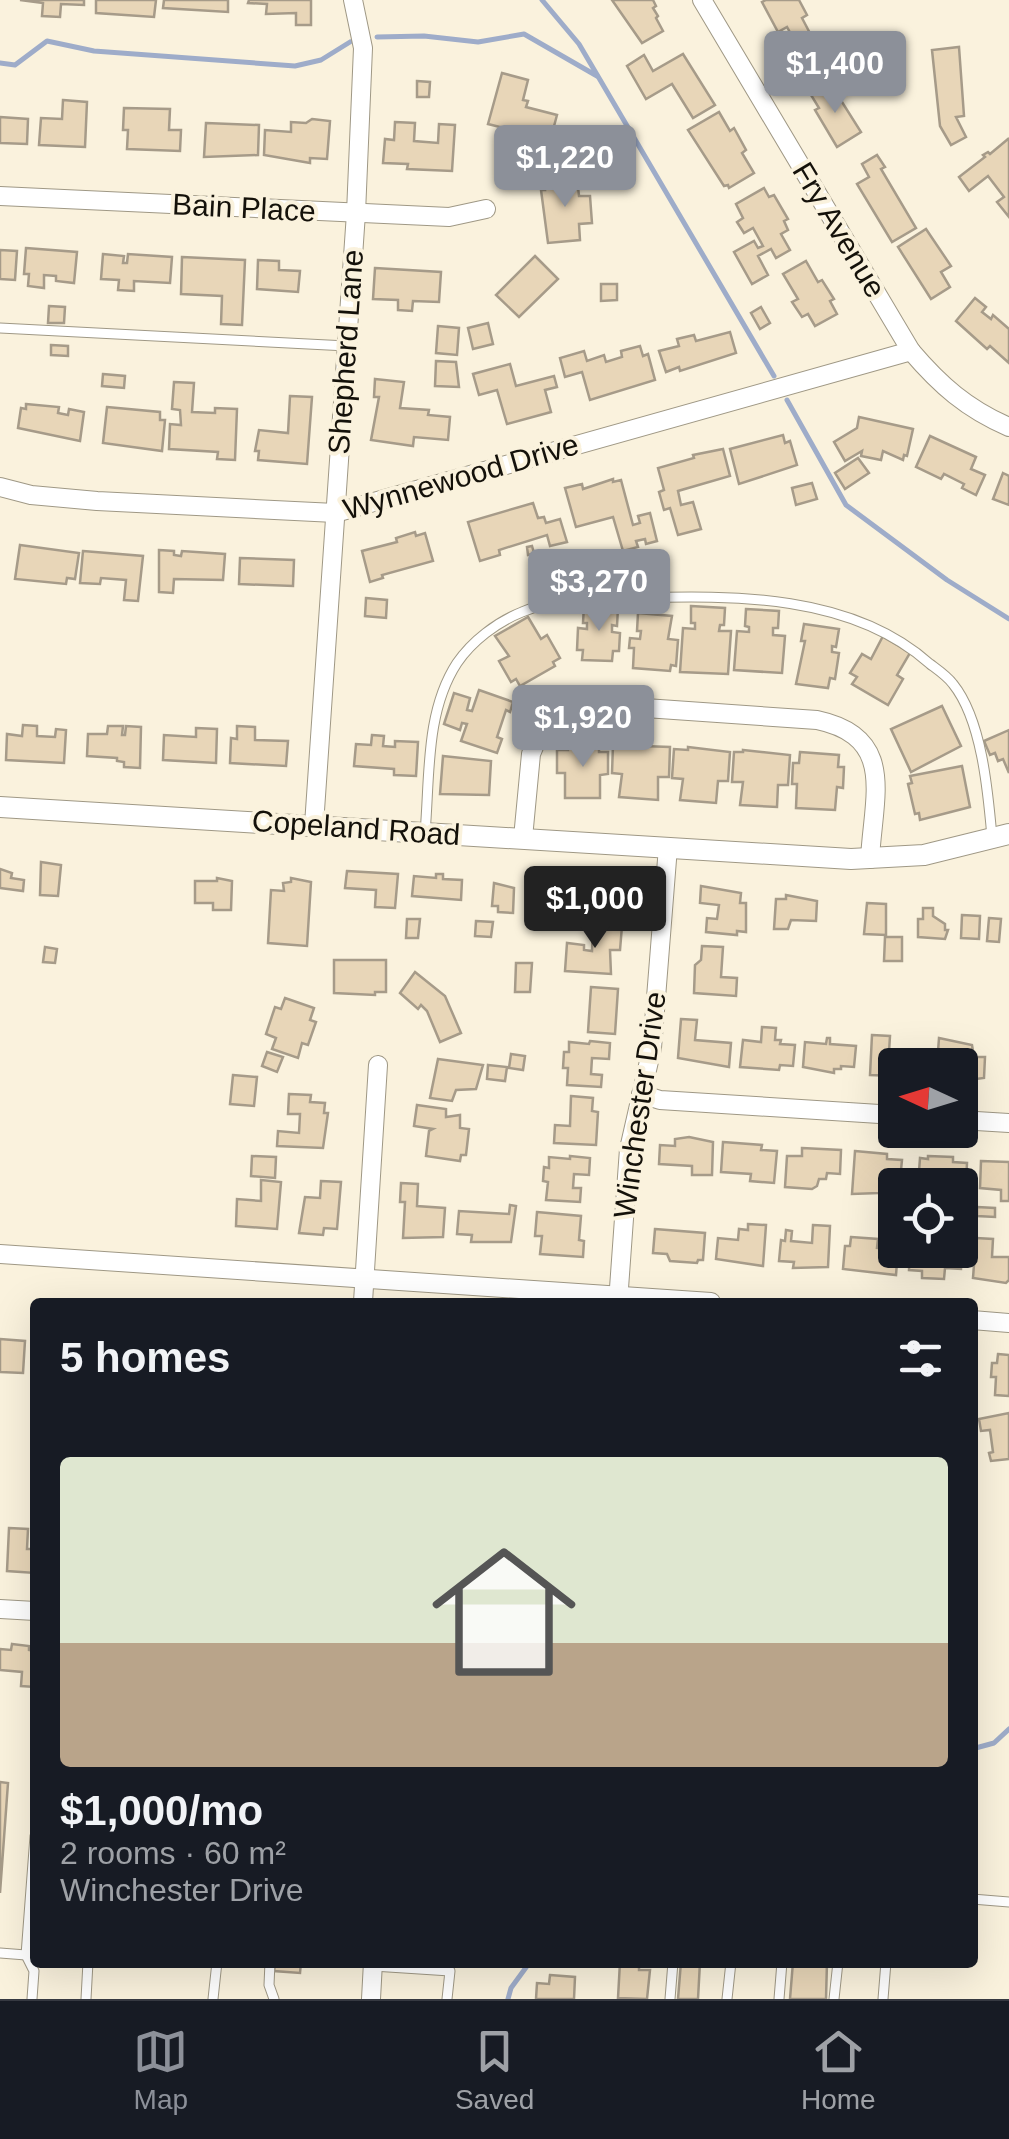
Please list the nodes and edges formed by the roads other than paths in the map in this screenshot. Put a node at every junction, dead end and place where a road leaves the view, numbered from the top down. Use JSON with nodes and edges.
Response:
{"nodes":[{"id":1,"x":353,"y":0,"type":"edge"},
{"id":2,"x":702,"y":0,"type":"edge"},
{"id":3,"x":0,"y":196,"type":"edge"},
{"id":4,"x":486,"y":210,"type":"dead end"},
{"id":5,"x":356,"y":213,"type":"junction"},
{"id":6,"x":0,"y":328,"type":"edge"},
{"id":7,"x":347,"y":346,"type":"junction"},
{"id":8,"x":911,"y":351,"type":"junction"},
{"id":9,"x":1009,"y":427,"type":"edge"},
{"id":10,"x":0,"y":487,"type":"edge"},
{"id":11,"x":335,"y":513,"type":"junction"},
{"id":12,"x":0,"y":807,"type":"edge"},
{"id":13,"x":314,"y":825,"type":"junction"},
{"id":14,"x":425,"y":833,"type":"junction"},
{"id":15,"x":1001,"y":837,"type":"edge"},
{"id":16,"x":522,"y":838,"type":"junction"},
{"id":17,"x":668,"y":847,"type":"junction"},
{"id":18,"x":870,"y":860,"type":"junction"},
{"id":19,"x":378,"y":1065,"type":"dead end"},
{"id":20,"x":641,"y":1094,"type":"junction"},
{"id":21,"x":878,"y":1114,"type":"edge"},
{"id":22,"x":978,"y":1121,"type":"edge"},
{"id":23,"x":1009,"y":1123,"type":"edge"},
{"id":24,"x":0,"y":1254,"type":"edge"},
{"id":25,"x":365,"y":1280,"type":"junction"},
{"id":26,"x":363,"y":1298,"type":"edge"},
{"id":27,"x":593,"y":1298,"type":"edge"},
{"id":28,"x":618,"y":1298,"type":"edge"},
{"id":29,"x":978,"y":1320,"type":"edge"},
{"id":30,"x":1009,"y":1323,"type":"edge"},
{"id":31,"x":0,"y":1609,"type":"edge"},
{"id":32,"x":30,"y":1611,"type":"edge"},
{"id":33,"x":978,"y":1899,"type":"edge"},
{"id":34,"x":30,"y":1902,"type":"edge"},
{"id":35,"x":1009,"y":1902,"type":"edge"},
{"id":36,"x":0,"y":1953,"type":"edge"},
{"id":37,"x":26,"y":1955,"type":"junction"},
{"id":38,"x":30,"y":1963,"type":"edge"},
{"id":39,"x":32,"y":1968,"type":"edge"},
{"id":40,"x":88,"y":1968,"type":"edge"},
{"id":41,"x":216,"y":1968,"type":"edge"},
{"id":42,"x":270,"y":1968,"type":"edge"},
{"id":43,"x":373,"y":1968,"type":"edge"},
{"id":44,"x":417,"y":1968,"type":"edge"},
{"id":45,"x":454,"y":1968,"type":"edge"},
{"id":46,"x":670,"y":1968,"type":"edge"},
{"id":47,"x":730,"y":1968,"type":"edge"},
{"id":48,"x":782,"y":1968,"type":"edge"},
{"id":49,"x":837,"y":1968,"type":"edge"},
{"id":50,"x":886,"y":1968,"type":"edge"},
{"id":51,"x":450,"y":1971,"type":"junction"},
{"id":52,"x":32,"y":1999,"type":"edge"},
{"id":53,"x":86,"y":1999,"type":"edge"},
{"id":54,"x":214,"y":1999,"type":"edge"},
{"id":55,"x":274,"y":1999,"type":"edge"},
{"id":56,"x":371,"y":1999,"type":"edge"},
{"id":57,"x":448,"y":1999,"type":"edge"},
{"id":58,"x":667,"y":1999,"type":"edge"},
{"id":59,"x":727,"y":1999,"type":"edge"},
{"id":60,"x":779,"y":1999,"type":"edge"},
{"id":61,"x":834,"y":1999,"type":"edge"},
{"id":62,"x":883,"y":1999,"type":"edge"}],
"edges":[{"from":1,"to":5,"type":"street","name":"Shepherd Lane"},
{"from":2,"to":8,"type":"street","name":"Fry Avenue"},
{"from":3,"to":5,"type":"street","name":"Bain Place"},
{"from":4,"to":5,"type":"street","name":"Bain Place"},
{"from":5,"to":7,"type":"street","name":"Shepherd Lane"},
{"from":6,"to":7,"type":"lane"},
{"from":7,"to":11,"type":"street","name":"Shepherd Lane"},
{"from":8,"to":9,"type":"street","name":"Fry Avenue"},
{"from":8,"to":11,"type":"street","name":"Wynnewood Drive"},
{"from":10,"to":11,"type":"street","name":"Wynnewood Drive"},
{"from":11,"to":13,"type":"street","name":"Shepherd Lane"},
{"from":12,"to":13,"type":"street","name":"Copeland Road"},
{"from":13,"to":14,"type":"street","name":"Copeland Road"},
{"from":14,"to":15,"type":"lane"},
{"from":14,"to":16,"type":"street","name":"Copeland Road"},
{"from":15,"to":18,"type":"street","name":"Copeland Road"},
{"from":16,"to":17,"type":"street","name":"Copeland Road"},
{"from":16,"to":18,"type":"street"},
{"from":17,"to":18,"type":"street","name":"Copeland Road"},
{"from":17,"to":20,"type":"street","name":"Winchester Drive"},
{"from":19,"to":25,"type":"street"},
{"from":20,"to":21,"type":"street"},
{"from":20,"to":28,"type":"street","name":"Winchester Drive"},
{"from":22,"to":23,"type":"street"},
{"from":24,"to":25,"type":"street"},
{"from":25,"to":26,"type":"street"},
{"from":25,"to":27,"type":"street"},
{"from":29,"to":30,"type":"street"},
{"from":31,"to":32,"type":"street"},
{"from":33,"to":35,"type":"lane"},
{"from":34,"to":37,"type":"lane"},
{"from":36,"to":37,"type":"lane"},
{"from":37,"to":38,"type":"lane"},
{"from":39,"to":52,"type":"lane"},
{"from":40,"to":53,"type":"lane"},
{"from":41,"to":54,"type":"lane"},
{"from":42,"to":55,"type":"lane"},
{"from":43,"to":56,"type":"street"},
{"from":44,"to":51,"type":"lane"},
{"from":45,"to":51,"type":"lane"},
{"from":46,"to":58,"type":"lane"},
{"from":47,"to":59,"type":"lane"},
{"from":48,"to":60,"type":"lane"},
{"from":49,"to":61,"type":"lane"},
{"from":50,"to":62,"type":"lane"},
{"from":51,"to":57,"type":"lane"}]}
